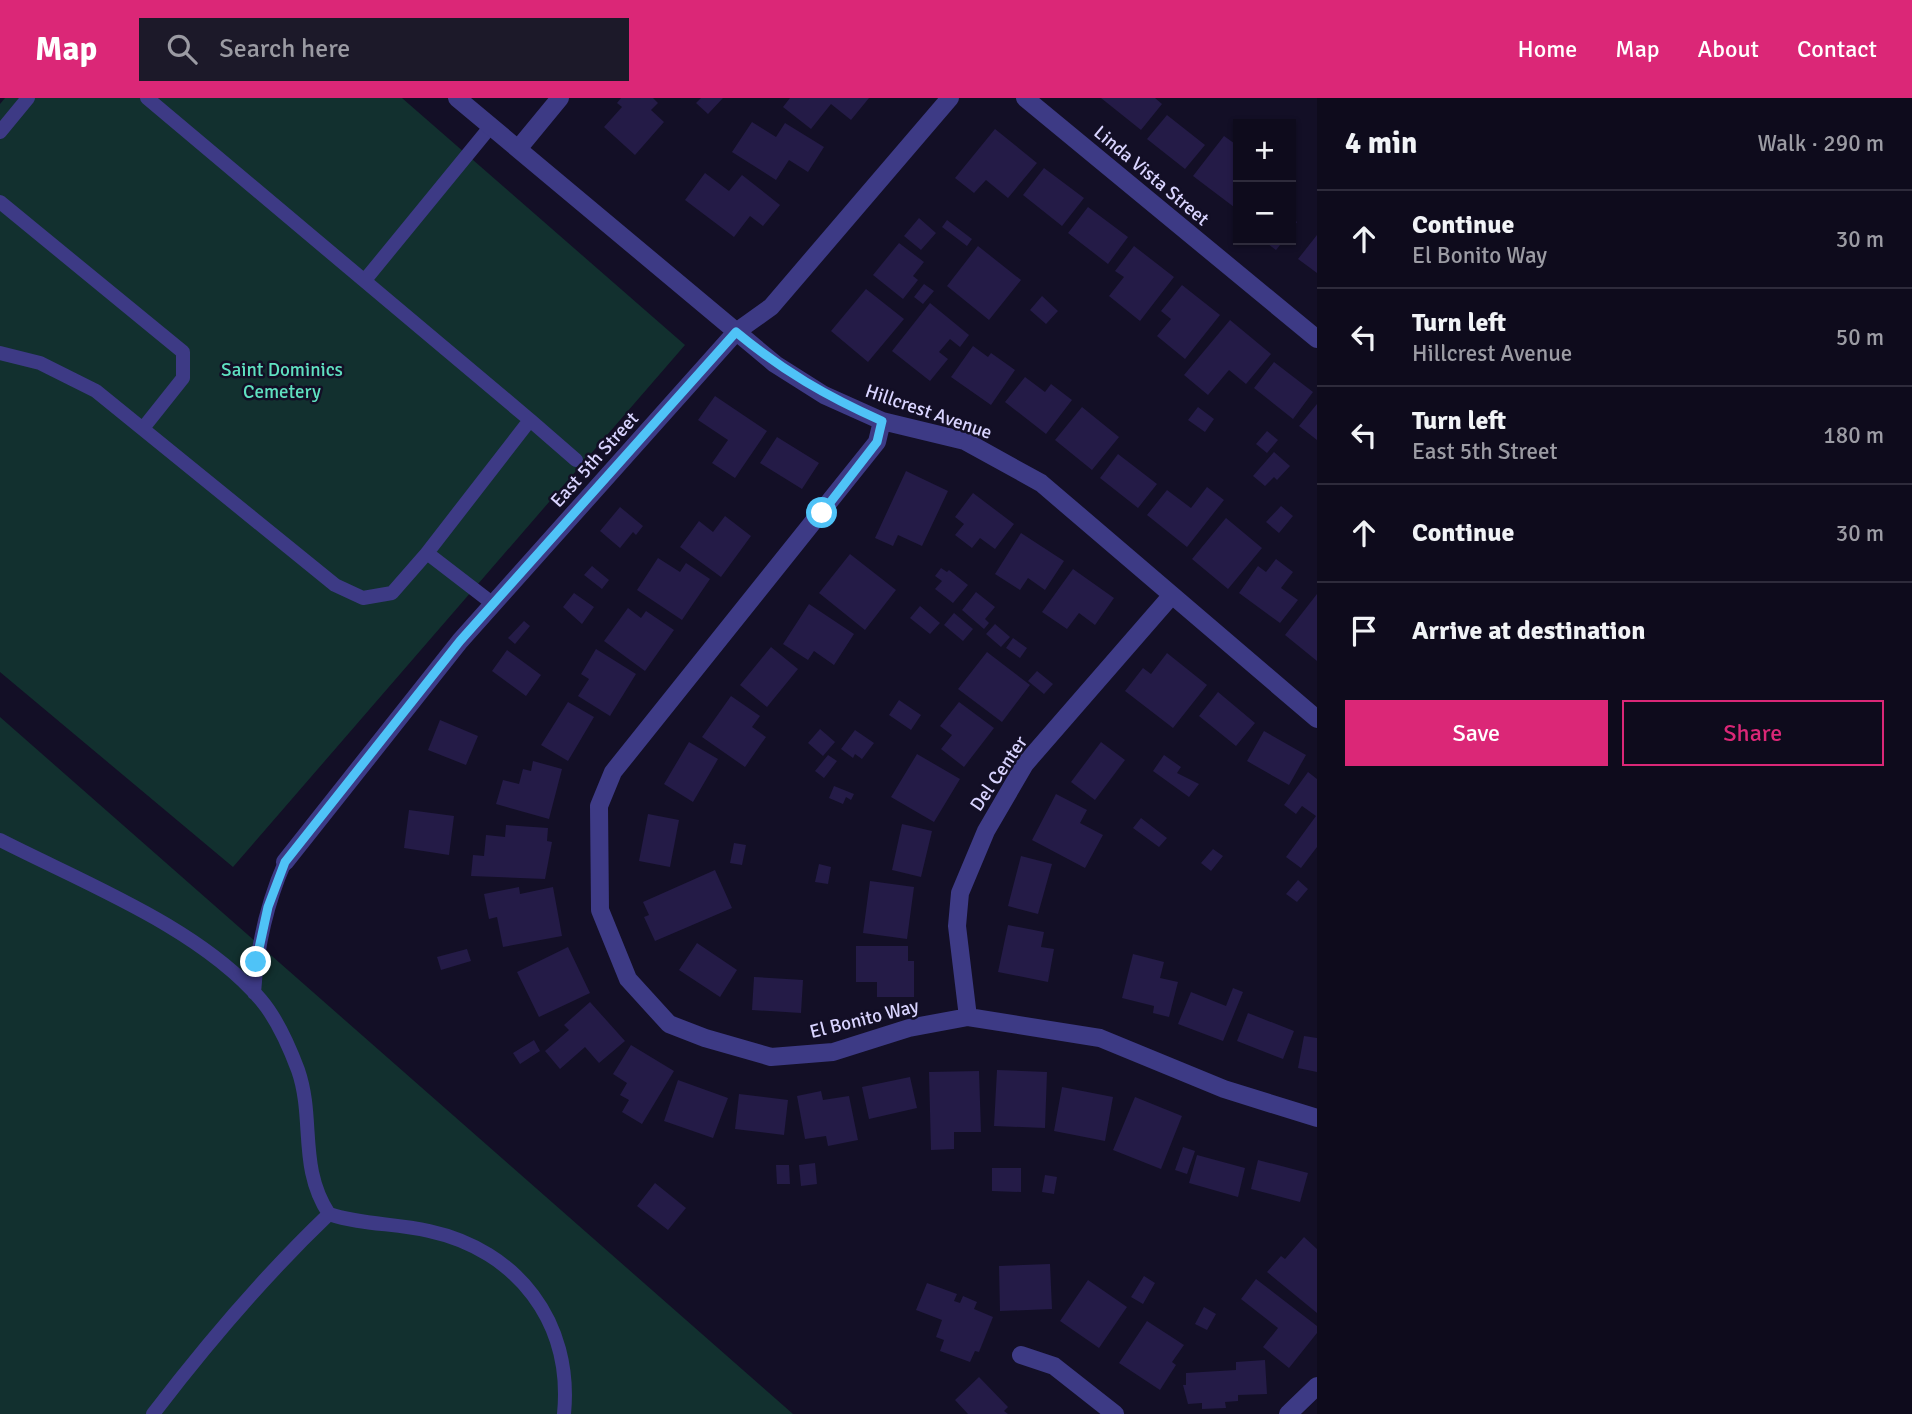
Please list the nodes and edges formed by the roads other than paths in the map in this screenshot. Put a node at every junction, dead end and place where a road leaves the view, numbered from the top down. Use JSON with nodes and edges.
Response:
{"nodes":[{"id":1,"x":28,"y":98,"type":"edge"},
{"id":2,"x":147,"y":98,"type":"edge"},
{"id":3,"x":457,"y":98,"type":"edge"},
{"id":4,"x":560,"y":98,"type":"edge"},
{"id":5,"x":950,"y":98,"type":"edge"},
{"id":6,"x":1026,"y":98,"type":"edge"},
{"id":7,"x":491,"y":126,"type":"junction"},
{"id":8,"x":0,"y":132,"type":"edge"},
{"id":9,"x":518,"y":149,"type":"junction"},
{"id":10,"x":0,"y":202,"type":"edge"},
{"id":11,"x":365,"y":280,"type":"junction"},
{"id":12,"x":736,"y":332,"type":"junction"},
{"id":13,"x":1317,"y":339,"type":"edge"},
{"id":14,"x":0,"y":353,"type":"edge"},
{"id":15,"x":530,"y":420,"type":"junction"},
{"id":16,"x":882,"y":421,"type":"junction"},
{"id":17,"x":144,"y":427,"type":"junction"},
{"id":18,"x":576,"y":460,"type":"dead end"},
{"id":19,"x":427,"y":553,"type":"junction"},
{"id":20,"x":1172,"y":595,"type":"junction"},
{"id":21,"x":492,"y":604,"type":"junction"},
{"id":22,"x":1317,"y":719,"type":"edge"},
{"id":23,"x":0,"y":840,"type":"edge"},
{"id":24,"x":285,"y":862,"type":"joint"},
{"id":25,"x":254,"y":993,"type":"junction"},
{"id":26,"x":968,"y":1017,"type":"junction"},
{"id":27,"x":1317,"y":1118,"type":"edge"},
{"id":28,"x":329,"y":1214,"type":"junction"},
{"id":29,"x":1021,"y":1355,"type":"dead end"},
{"id":30,"x":1317,"y":1386,"type":"edge"},
{"id":31,"x":153,"y":1414,"type":"edge"},
{"id":32,"x":564,"y":1414,"type":"edge"},
{"id":33,"x":1115,"y":1414,"type":"edge"},
{"id":34,"x":1288,"y":1414,"type":"edge"}],
"edges":[{"from":1,"to":8,"type":"lane"},
{"from":2,"to":11,"type":"lane"},
{"from":3,"to":7,"type":"street","name":"Hillcrest Avenue"},
{"from":4,"to":9,"type":"street"},
{"from":5,"to":12,"type":"street","name":"East 5th Street"},
{"from":6,"to":13,"type":"street","name":"Linda Vista Street"},
{"from":7,"to":9,"type":"street","name":"Hillcrest Avenue"},
{"from":7,"to":11,"type":"lane"},
{"from":9,"to":12,"type":"street","name":"Hillcrest Avenue"},
{"from":10,"to":17,"type":"lane"},
{"from":11,"to":15,"type":"lane"},
{"from":12,"to":16,"type":"street","name":"Hillcrest Avenue"},
{"from":12,"to":21,"type":"street","name":"East 5th Street"},
{"from":14,"to":17,"type":"lane"},
{"from":15,"to":18,"type":"lane"},
{"from":15,"to":19,"type":"lane"},
{"from":16,"to":20,"type":"street","name":"Hillcrest Avenue"},
{"from":16,"to":26,"type":"street","name":"El Bonito Way"},
{"from":17,"to":19,"type":"lane"},
{"from":19,"to":21,"type":"lane"},
{"from":20,"to":22,"type":"street","name":"Hillcrest Avenue"},
{"from":20,"to":26,"type":"street","name":"Del Center"},
{"from":21,"to":24,"type":"street","name":"East 5th Street"},
{"from":23,"to":25,"type":"lane"},
{"from":24,"to":25,"type":"lane"},
{"from":25,"to":28,"type":"lane"},
{"from":26,"to":27,"type":"street","name":"El Bonito Way"},
{"from":28,"to":31,"type":"lane"},
{"from":28,"to":32,"type":"lane"},
{"from":29,"to":33,"type":"street"},
{"from":30,"to":34,"type":"street"}]}
